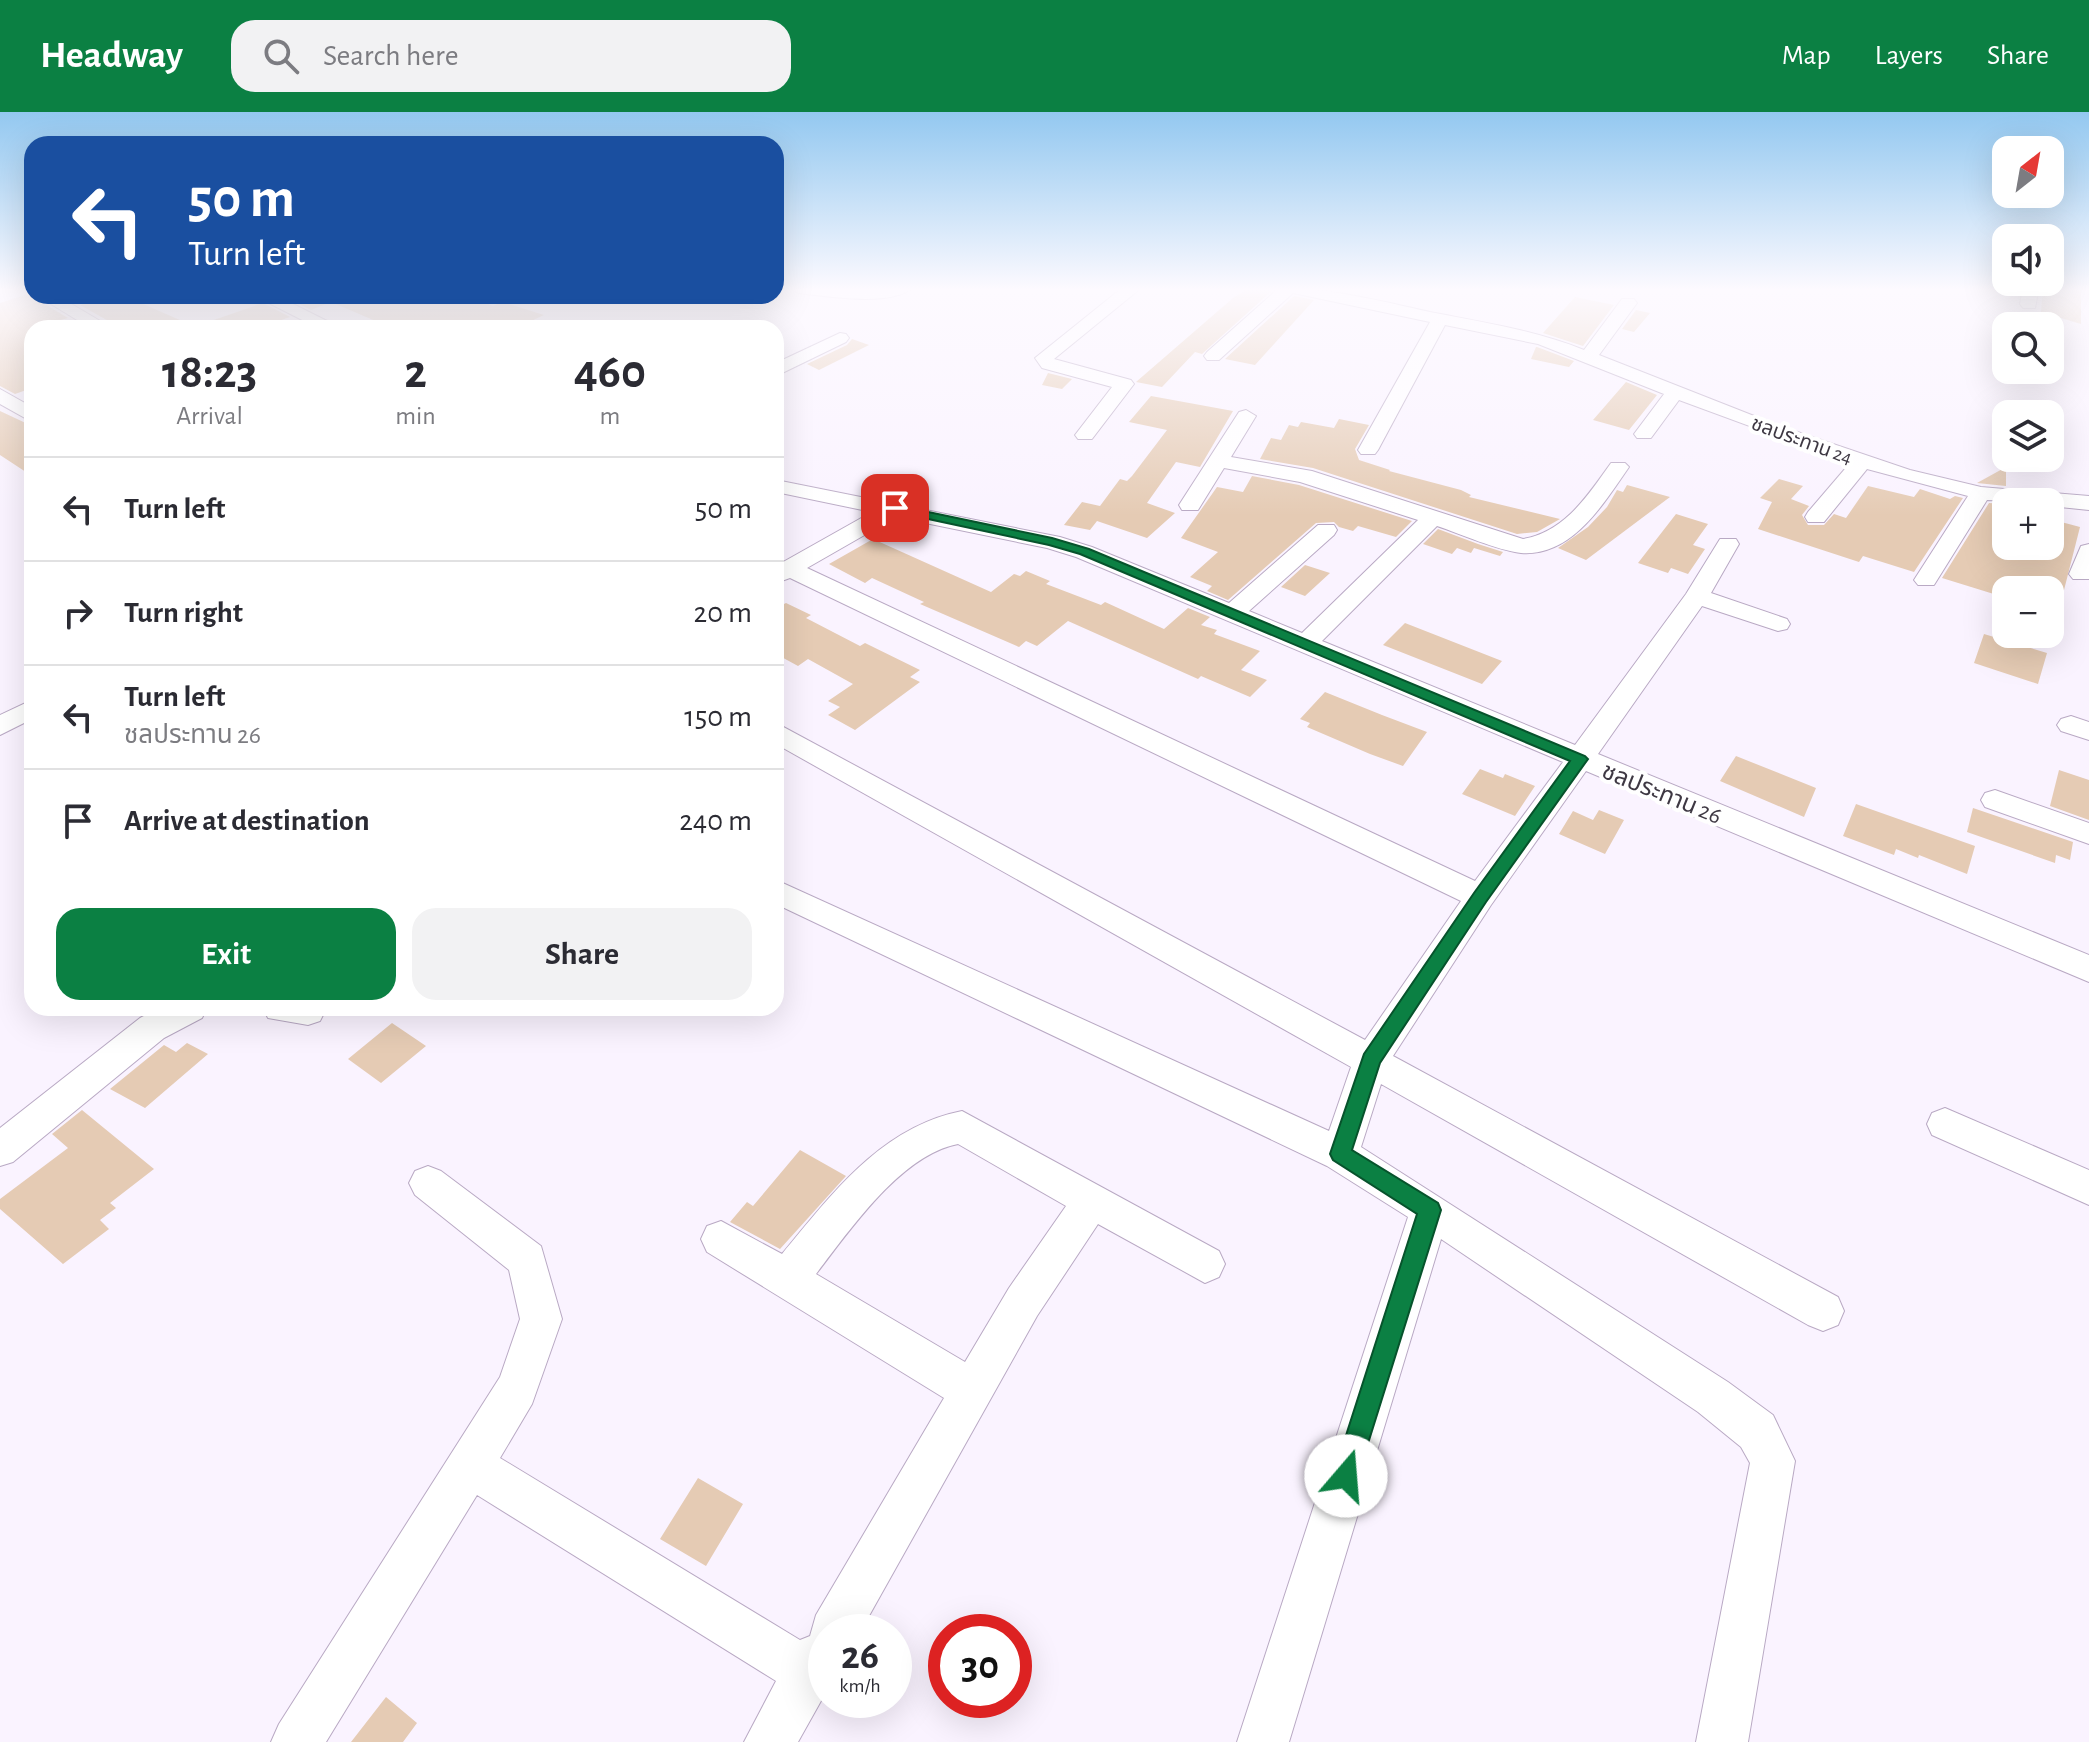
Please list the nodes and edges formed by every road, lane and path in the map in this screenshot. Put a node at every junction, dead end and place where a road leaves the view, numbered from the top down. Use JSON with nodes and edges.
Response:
{"nodes":[{"id":1,"x":1049,"y":364,"type":"edge"},
{"id":2,"x":1415,"y":364,"type":"edge"},
{"id":3,"x":1606,"y":364,"type":"edge"},
{"id":4,"x":1676,"y":391,"type":"junction"},
{"id":5,"x":0,"y":395,"type":"edge"},
{"id":6,"x":24,"y":411,"type":"edge"},
{"id":7,"x":1246,"y":416,"type":"dead end"},
{"id":8,"x":1644,"y":434,"type":"dead end"},
{"id":9,"x":1085,"y":435,"type":"dead end"},
{"id":10,"x":1368,"y":450,"type":"dead end"},
{"id":11,"x":1218,"y":461,"type":"junction"},
{"id":12,"x":1863,"y":461,"type":"junction"},
{"id":13,"x":1618,"y":467,"type":"dead end"},
{"id":14,"x":784,"y":487,"type":"edge"},
{"id":15,"x":1981,"y":493,"type":"junction"},
{"id":16,"x":2089,"y":503,"type":"edge"},
{"id":17,"x":1190,"y":505,"type":"dead end"},
{"id":18,"x":895,"y":508,"type":"junction"},
{"id":19,"x":1816,"y":517,"type":"dead end"},
{"id":20,"x":1431,"y":519,"type":"junction"},
{"id":21,"x":1326,"y":530,"type":"dead end"},
{"id":22,"x":1728,"y":544,"type":"dead end"},
{"id":23,"x":2089,"y":551,"type":"edge"},
{"id":24,"x":784,"y":571,"type":"edge"},
{"id":25,"x":784,"y":573,"type":"edge"},
{"id":26,"x":2081,"y":574,"type":"dead end"},
{"id":27,"x":1926,"y":580,"type":"dead end"},
{"id":28,"x":1697,"y":596,"type":"junction"},
{"id":29,"x":1233,"y":613,"type":"junction"},
{"id":30,"x":1778,"y":624,"type":"dead end"},
{"id":31,"x":1305,"y":644,"type":"junction"},
{"id":32,"x":24,"y":712,"type":"edge"},
{"id":33,"x":0,"y":726,"type":"edge"},
{"id":34,"x":784,"y":736,"type":"edge"},
{"id":35,"x":1580,"y":759,"type":"junction"},
{"id":36,"x":1995,"y":800,"type":"dead end"},
{"id":37,"x":2089,"y":834,"type":"edge"},
{"id":38,"x":784,"y":895,"type":"edge"},
{"id":39,"x":1480,"y":897,"type":"junction"},
{"id":40,"x":2089,"y":969,"type":"edge"},
{"id":41,"x":175,"y":1016,"type":"edge"},
{"id":42,"x":1371,"y":1060,"type":"junction"},
{"id":43,"x":1945,"y":1124,"type":"dead end"},
{"id":44,"x":0,"y":1150,"type":"edge"},
{"id":45,"x":1340,"y":1154,"type":"junction"},
{"id":46,"x":428,"y":1183,"type":"dead end"},
{"id":47,"x":2089,"y":1188,"type":"edge"},
{"id":48,"x":1092,"y":1200,"type":"junction"},
{"id":49,"x":1430,"y":1210,"type":"junction"},
{"id":50,"x":721,"y":1239,"type":"dead end"},
{"id":51,"x":1205,"y":1264,"type":"dead end"},
{"id":52,"x":787,"y":1278,"type":"junction"},
{"id":53,"x":1823,"y":1311,"type":"dead end"},
{"id":54,"x":973,"y":1391,"type":"junction"},
{"id":55,"x":470,"y":1465,"type":"junction"},
{"id":56,"x":844,"y":1614,"type":"edge"},
{"id":57,"x":808,"y":1642,"type":"edge"},
{"id":58,"x":808,"y":1676,"type":"edge"},
{"id":59,"x":297,"y":1742,"type":"edge"},
{"id":60,"x":770,"y":1742,"type":"edge"},
{"id":61,"x":1263,"y":1742,"type":"edge"},
{"id":62,"x":1722,"y":1742,"type":"edge"}],
"edges":[{"from":1,"to":9,"type":"street"},
{"from":2,"to":10,"type":"street"},
{"from":3,"to":4,"type":"street","name":"ชลประทาน 24"},
{"from":4,"to":8,"type":"street"},
{"from":4,"to":12,"type":"street","name":"ชลประทาน 24"},
{"from":5,"to":6,"type":"street"},
{"from":7,"to":11,"type":"street"},
{"from":11,"to":17,"type":"street"},
{"from":11,"to":20,"type":"street"},
{"from":12,"to":15,"type":"street","name":"ชลประทาน 24"},
{"from":12,"to":19,"type":"street"},
{"from":13,"to":20,"type":"street"},
{"from":14,"to":18,"type":"street","name":"ชลประทาน 26"},
{"from":15,"to":16,"type":"street","name":"ชลประทาน 24"},
{"from":15,"to":27,"type":"street"},
{"from":18,"to":24,"type":"street"},
{"from":18,"to":29,"type":"street","name":"ชลประทาน 26"},
{"from":20,"to":31,"type":"street"},
{"from":21,"to":29,"type":"street"},
{"from":22,"to":28,"type":"street"},
{"from":23,"to":26,"type":"street"},
{"from":25,"to":39,"type":"street"},
{"from":28,"to":30,"type":"street"},
{"from":28,"to":35,"type":"street"},
{"from":29,"to":31,"type":"street","name":"ชลประทาน 26"},
{"from":31,"to":35,"type":"street","name":"ชลประทาน 26"},
{"from":32,"to":33,"type":"street"},
{"from":34,"to":42,"type":"street"},
{"from":35,"to":39,"type":"street"},
{"from":35,"to":40,"type":"street","name":"ชลประทาน 26"},
{"from":36,"to":37,"type":"street"},
{"from":38,"to":45,"type":"street"},
{"from":39,"to":42,"type":"street"},
{"from":41,"to":44,"type":"street"},
{"from":42,"to":45,"type":"street"},
{"from":42,"to":53,"type":"street"},
{"from":43,"to":47,"type":"street"},
{"from":45,"to":49,"type":"street"},
{"from":46,"to":55,"type":"street"},
{"from":48,"to":51,"type":"street"},
{"from":48,"to":52,"type":"street"},
{"from":48,"to":54,"type":"street"},
{"from":49,"to":61,"type":"street"},
{"from":49,"to":62,"type":"street"},
{"from":50,"to":52,"type":"street"},
{"from":52,"to":54,"type":"street"},
{"from":54,"to":56,"type":"street"},
{"from":55,"to":57,"type":"street"},
{"from":55,"to":59,"type":"street"},
{"from":58,"to":60,"type":"street"}]}
